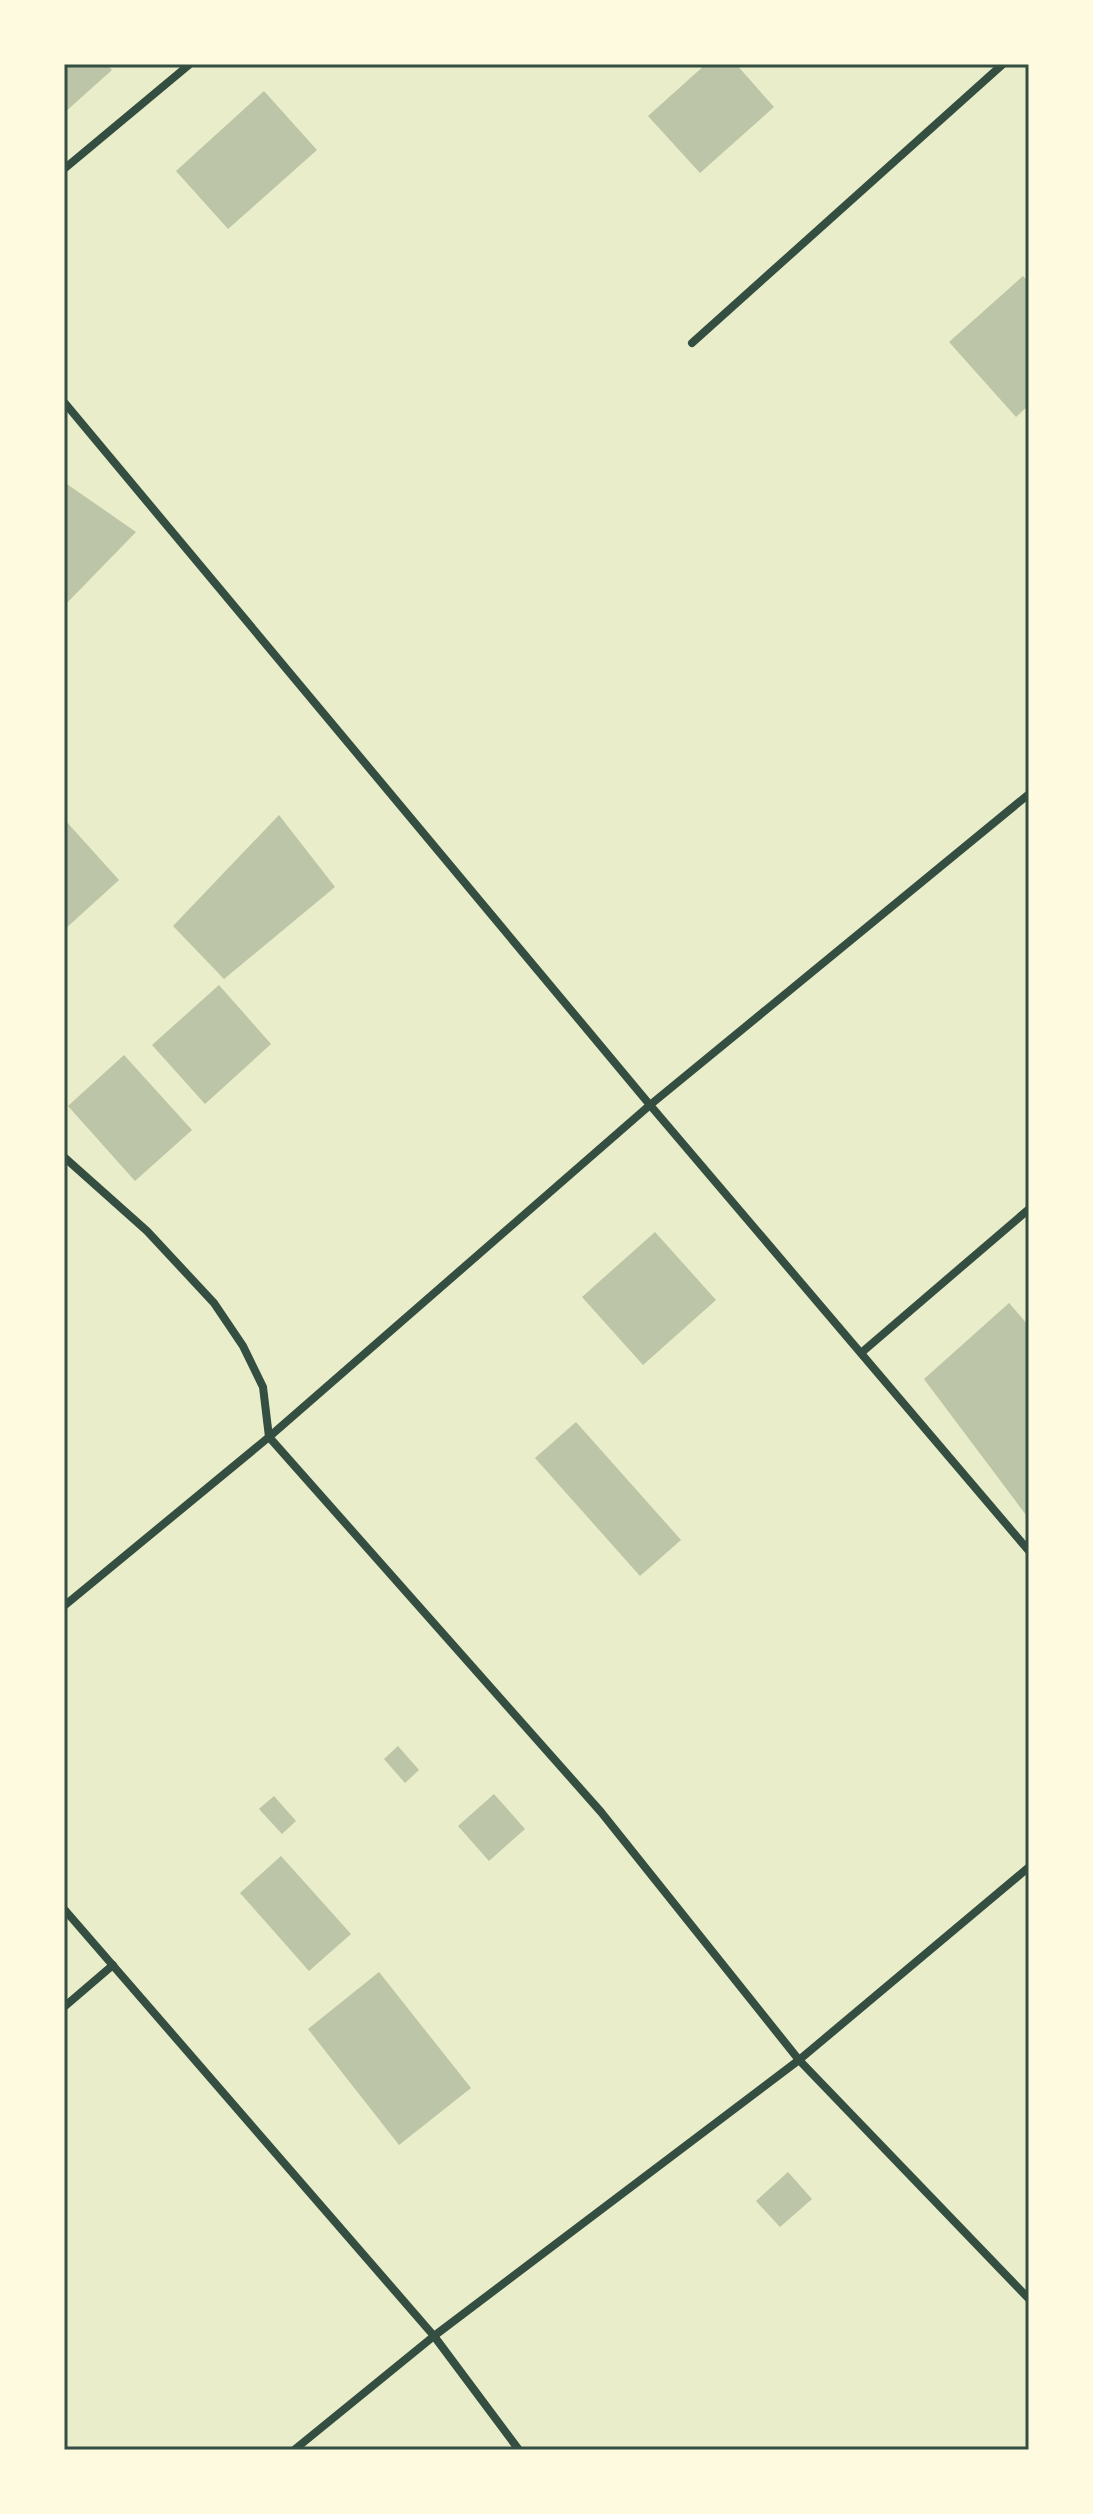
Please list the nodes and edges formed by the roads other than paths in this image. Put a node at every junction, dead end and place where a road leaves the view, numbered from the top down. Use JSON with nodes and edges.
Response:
{"nodes":[{"id":1,"x":190,"y":64,"type":"edge"},
{"id":2,"x":1003,"y":64,"type":"edge"},
{"id":3,"x":64,"y":169,"type":"edge"},
{"id":4,"x":692,"y":343,"type":"dead end"},
{"id":5,"x":64,"y":402,"type":"edge"},
{"id":6,"x":1029,"y":794,"type":"edge"},
{"id":7,"x":650,"y":1105,"type":"junction"},
{"id":8,"x":64,"y":1157,"type":"edge"},
{"id":9,"x":1029,"y":1209,"type":"edge"},
{"id":10,"x":861,"y":1353,"type":"junction"},
{"id":11,"x":269,"y":1437,"type":"junction"},
{"id":12,"x":1029,"y":1551,"type":"edge"},
{"id":13,"x":64,"y":1606,"type":"edge"},
{"id":14,"x":1029,"y":1867,"type":"edge"},
{"id":15,"x":64,"y":1909,"type":"edge"},
{"id":16,"x":113,"y":1965,"type":"junction"},
{"id":17,"x":64,"y":2007,"type":"edge"},
{"id":18,"x":799,"y":2060,"type":"junction"},
{"id":19,"x":1029,"y":2299,"type":"edge"},
{"id":20,"x":434,"y":2336,"type":"junction"},
{"id":21,"x":294,"y":2450,"type":"edge"},
{"id":22,"x":519,"y":2450,"type":"edge"}],
"edges":[{"from":1,"to":3,"type":"street"},
{"from":2,"to":4,"type":"street"},
{"from":5,"to":7,"type":"street"},
{"from":6,"to":7,"type":"street"},
{"from":7,"to":10,"type":"street"},
{"from":7,"to":11,"type":"street"},
{"from":8,"to":11,"type":"street"},
{"from":9,"to":10,"type":"street"},
{"from":10,"to":12,"type":"street"},
{"from":11,"to":13,"type":"street"},
{"from":11,"to":18,"type":"street"},
{"from":14,"to":18,"type":"street"},
{"from":15,"to":16,"type":"street"},
{"from":16,"to":17,"type":"street"},
{"from":16,"to":20,"type":"street"},
{"from":18,"to":19,"type":"street"},
{"from":18,"to":20,"type":"street"},
{"from":20,"to":21,"type":"street"},
{"from":20,"to":22,"type":"street"}]}
